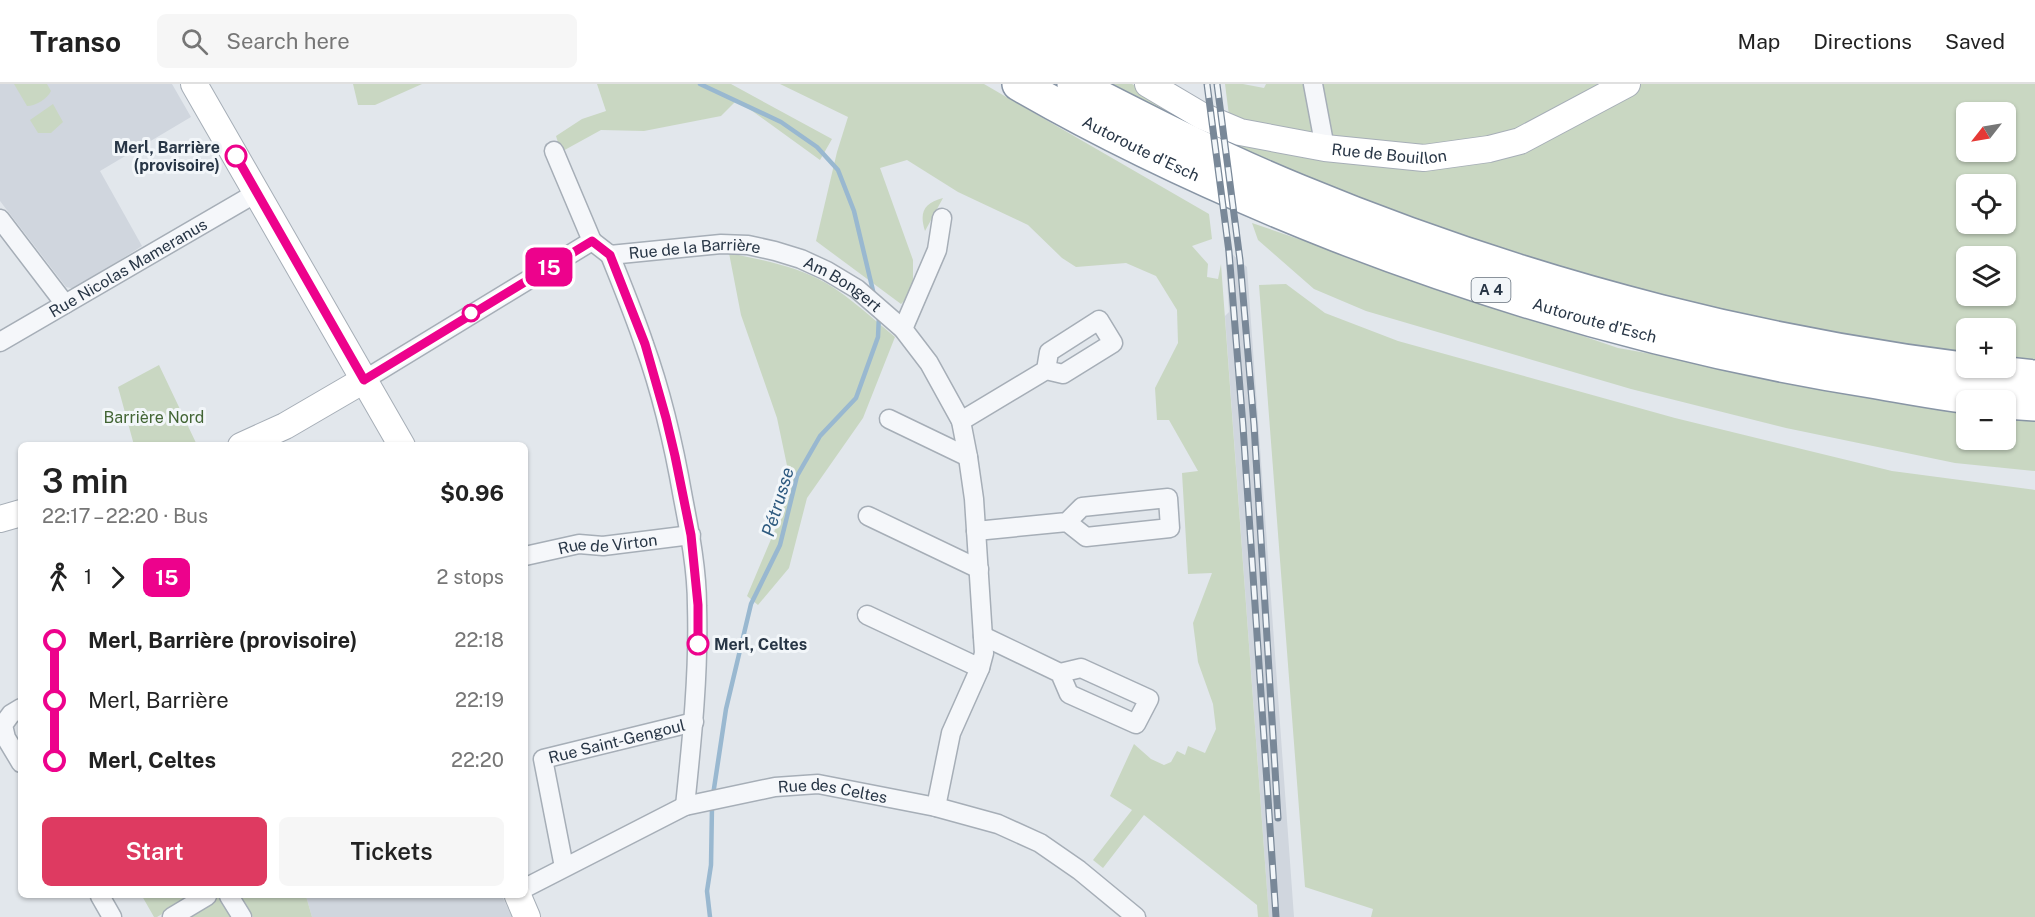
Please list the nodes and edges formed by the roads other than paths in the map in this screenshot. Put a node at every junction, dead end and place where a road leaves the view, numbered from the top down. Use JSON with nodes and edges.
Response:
{"nodes":[{"id":1,"x":194,"y":84,"type":"edge"},
{"id":2,"x":1019,"y":84,"type":"edge"},
{"id":3,"x":1074,"y":84,"type":"edge"},
{"id":4,"x":1148,"y":84,"type":"edge"},
{"id":5,"x":1313,"y":84,"type":"edge"},
{"id":6,"x":1627,"y":84,"type":"edge"},
{"id":7,"x":1325,"y":148,"type":"junction"},
{"id":8,"x":554,"y":151,"type":"dead end"},
{"id":9,"x":256,"y":193,"type":"junction"},
{"id":10,"x":0,"y":219,"type":"edge"},
{"id":11,"x":942,"y":219,"type":"dead end"},
{"id":12,"x":592,"y":241,"type":"junction"},
{"id":13,"x":775,"y":251,"type":"joint"},
{"id":14,"x":610,"y":255,"type":"junction"},
{"id":15,"x":64,"y":304,"type":"junction"},
{"id":16,"x":903,"y":329,"type":"junction"},
{"id":17,"x":0,"y":342,"type":"edge"},
{"id":18,"x":1046,"y":370,"type":"dead end"},
{"id":19,"x":2035,"y":377,"type":"edge"},
{"id":20,"x":364,"y":380,"type":"junction"},
{"id":21,"x":1956,"y":394,"type":"edge"},
{"id":22,"x":2016,"y":403,"type":"edge"},
{"id":23,"x":2035,"y":405,"type":"edge"},
{"id":24,"x":889,"y":419,"type":"dead end"},
{"id":25,"x":961,"y":421,"type":"junction"},
{"id":26,"x":250,"y":442,"type":"edge"},
{"id":27,"x":400,"y":442,"type":"edge"},
{"id":28,"x":969,"y":457,"type":"junction"},
{"id":29,"x":18,"y":514,"type":"edge"},
{"id":30,"x":868,"y":516,"type":"dead end"},
{"id":31,"x":0,"y":519,"type":"edge"},
{"id":32,"x":1066,"y":522,"type":"junction"},
{"id":33,"x":976,"y":531,"type":"junction"},
{"id":34,"x":691,"y":535,"type":"junction"},
{"id":35,"x":528,"y":555,"type":"edge"},
{"id":36,"x":979,"y":569,"type":"junction"},
{"id":37,"x":867,"y":615,"type":"dead end"},
{"id":38,"x":984,"y":636,"type":"junction"},
{"id":39,"x":980,"y":668,"type":"junction"},
{"id":40,"x":1060,"y":673,"type":"dead end"},
{"id":41,"x":18,"y":710,"type":"edge"},
{"id":42,"x":694,"y":722,"type":"junction"},
{"id":43,"x":18,"y":758,"type":"edge"},
{"id":44,"x":685,"y":806,"type":"junction"},
{"id":45,"x":936,"y":807,"type":"junction"},
{"id":46,"x":564,"y":867,"type":"junction"},
{"id":47,"x":528,"y":886,"type":"edge"},
{"id":48,"x":101,"y":898,"type":"edge"},
{"id":49,"x":204,"y":898,"type":"edge"},
{"id":50,"x":230,"y":898,"type":"edge"},
{"id":51,"x":519,"y":898,"type":"edge"},
{"id":52,"x":1131,"y":915,"type":"edge"},
{"id":53,"x":112,"y":917,"type":"edge"},
{"id":54,"x":172,"y":917,"type":"edge"},
{"id":55,"x":242,"y":917,"type":"edge"},
{"id":56,"x":527,"y":917,"type":"edge"}],
"edges":[{"from":1,"to":9,"type":"street"},
{"from":2,"to":21,"type":"highway","name":"Autoroute d'Esch","number":"A 4"},
{"from":3,"to":19,"type":"highway","name":"Autoroute d'Esch","number":"A 4"},
{"from":4,"to":7,"type":"street","name":"Rue de Bouillon"},
{"from":5,"to":7,"type":"street"},
{"from":6,"to":7,"type":"street","name":"Rue de Bouillon"},
{"from":8,"to":12,"type":"street"},
{"from":9,"to":15,"type":"street","name":"Rue Nicolas Mameranus"},
{"from":9,"to":20,"type":"street"},
{"from":10,"to":15,"type":"street"},
{"from":11,"to":16,"type":"street"},
{"from":12,"to":14,"type":"street","name":"Rue de la Barrière"},
{"from":12,"to":20,"type":"street"},
{"from":13,"to":14,"type":"street","name":"Rue de la Barrière"},
{"from":13,"to":16,"type":"street","name":"Am Bongert"},
{"from":14,"to":34,"type":"street"},
{"from":15,"to":17,"type":"street","name":"Rue Nicolas Mameranus"},
{"from":16,"to":25,"type":"street","name":"Am Bongert"},
{"from":18,"to":25,"type":"street"},
{"from":20,"to":26,"type":"street"},
{"from":20,"to":27,"type":"street"},
{"from":22,"to":23,"type":"highway"},
{"from":24,"to":28,"type":"street"},
{"from":25,"to":28,"type":"street","name":"Am Bongert"},
{"from":28,"to":33,"type":"street","name":"Am Bongert"},
{"from":29,"to":31,"type":"street"},
{"from":30,"to":36,"type":"street"},
{"from":32,"to":32,"type":"street"},
{"from":32,"to":33,"type":"street"},
{"from":33,"to":36,"type":"street","name":"Am Bongert"},
{"from":34,"to":35,"type":"street","name":"Rue de Virton"},
{"from":34,"to":42,"type":"street"},
{"from":36,"to":38,"type":"street","name":"Am Bongert"},
{"from":37,"to":39,"type":"street"},
{"from":38,"to":39,"type":"street","name":"Am Bongert"},
{"from":38,"to":40,"type":"street"},
{"from":39,"to":45,"type":"street","name":"Am Bongert"},
{"from":41,"to":43,"type":"street"},
{"from":42,"to":44,"type":"street"},
{"from":42,"to":46,"type":"street","name":"Rue Saint-Gengoul"},
{"from":44,"to":45,"type":"street","name":"Rue des Celtes"},
{"from":44,"to":46,"type":"street","name":"Rue des Celtes"},
{"from":45,"to":52,"type":"street","name":"Rue des Celtes"},
{"from":46,"to":47,"type":"street","name":"Rue des Celtes"},
{"from":48,"to":53,"type":"street"},
{"from":49,"to":54,"type":"street"},
{"from":50,"to":55,"type":"street"},
{"from":51,"to":56,"type":"street"}]}
